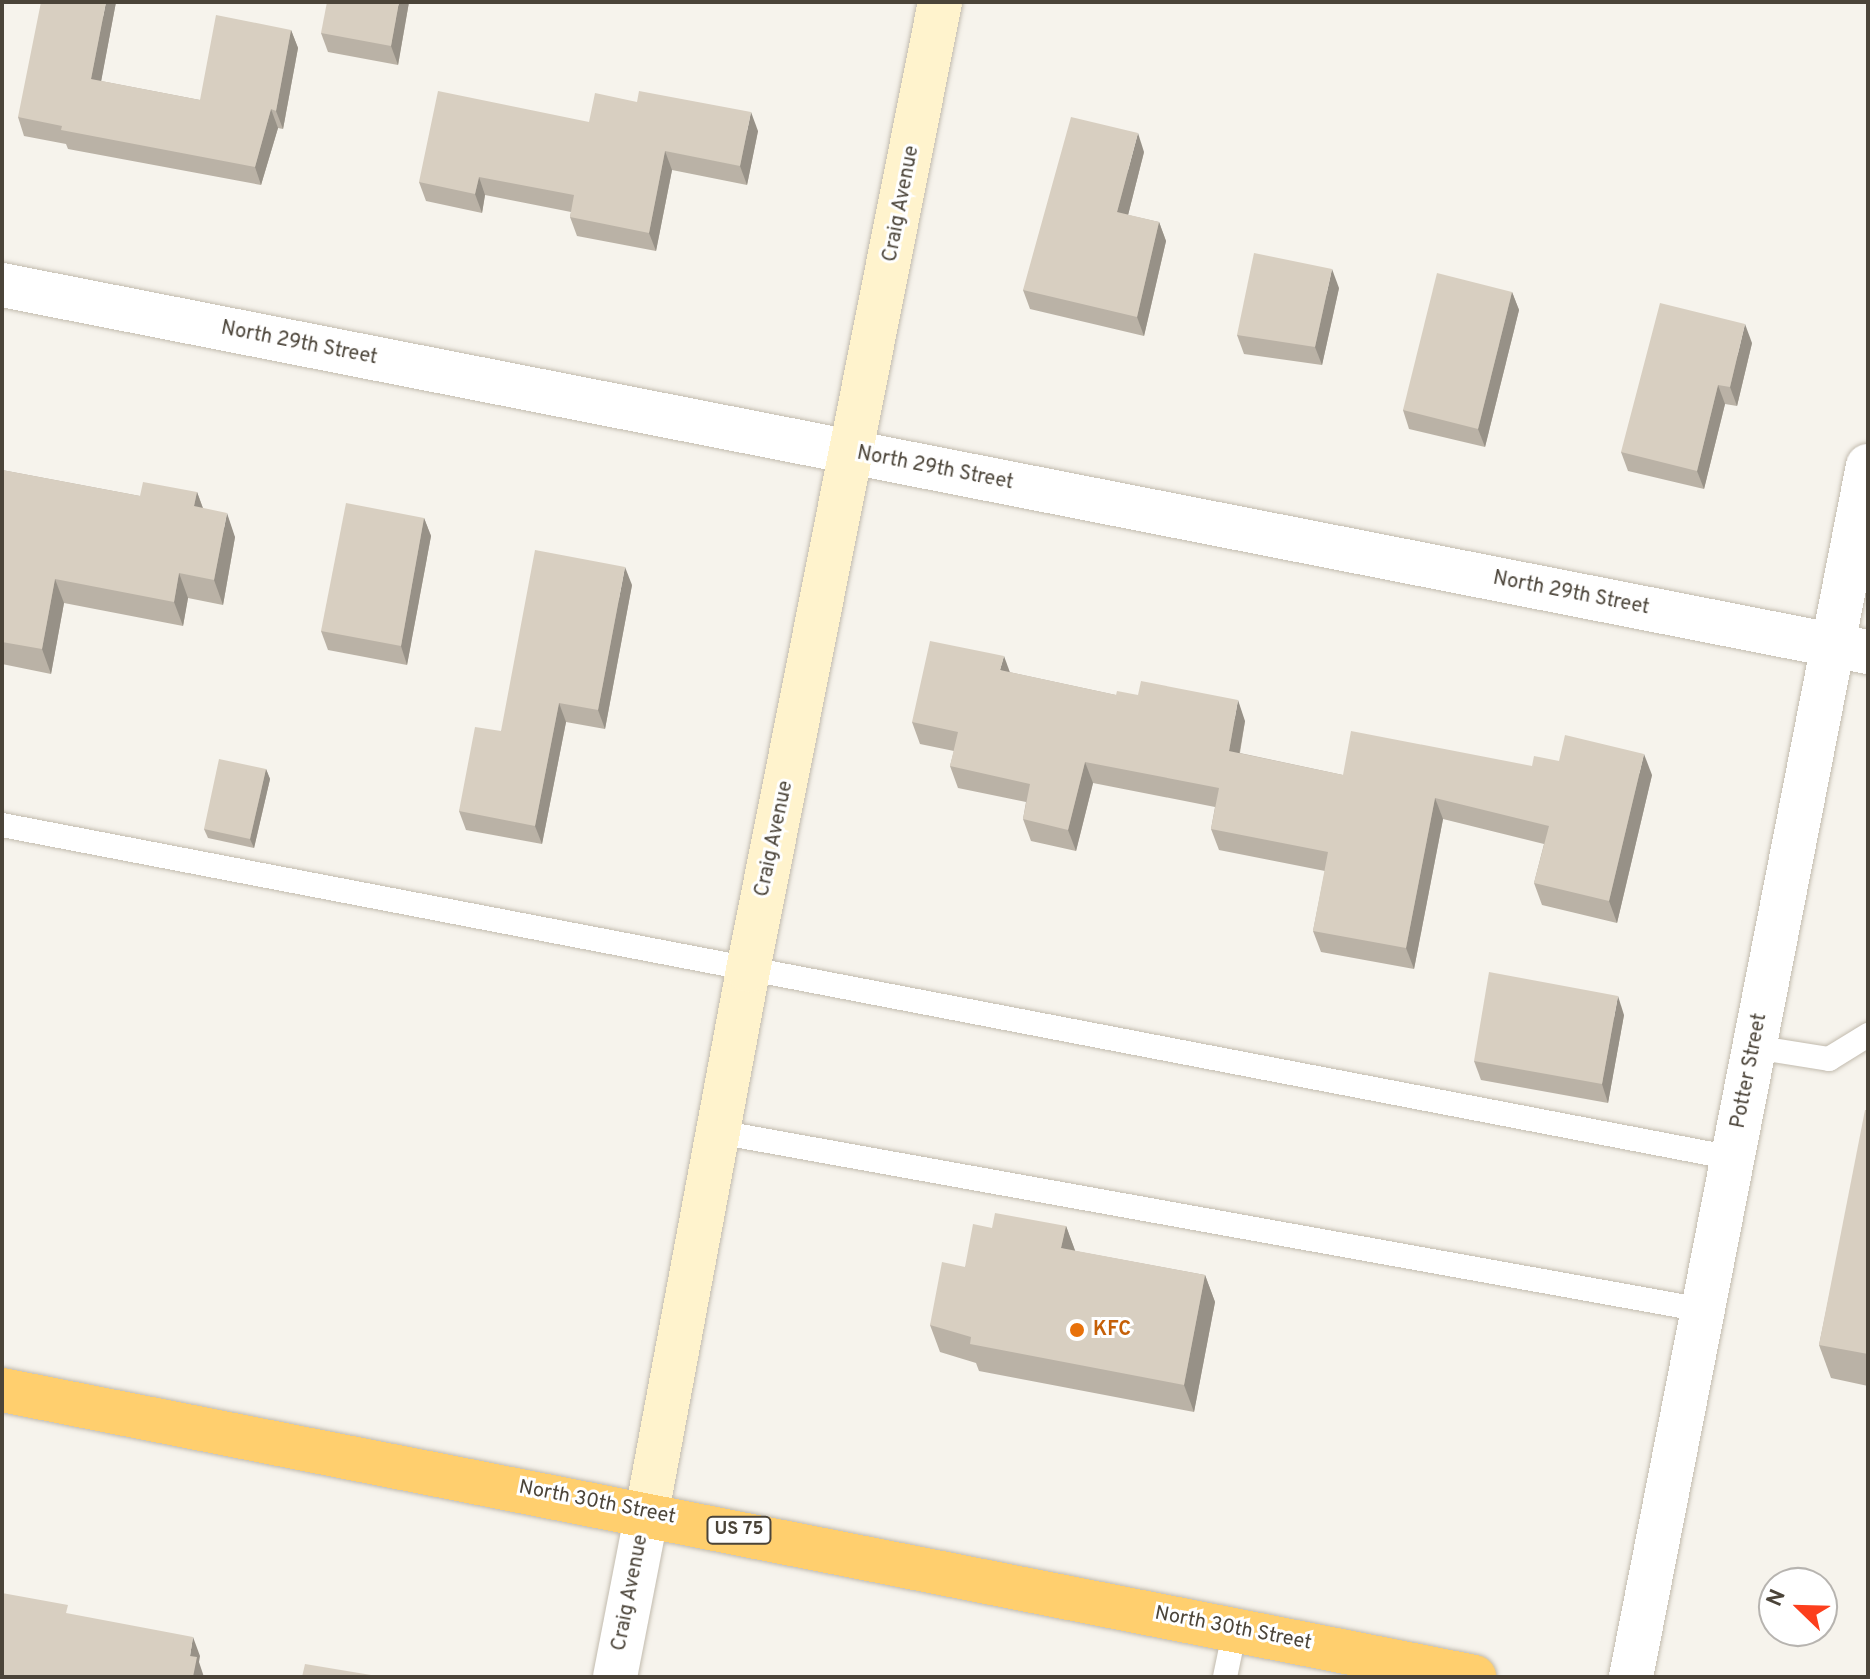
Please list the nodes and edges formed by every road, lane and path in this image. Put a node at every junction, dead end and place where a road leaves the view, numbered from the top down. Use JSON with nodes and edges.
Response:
{"nodes":[{"id":1,"x":940,"y":2,"type":"edge"},
{"id":2,"x":2,"y":285,"type":"edge"},
{"id":3,"x":853,"y":453,"type":"junction"},
{"id":4,"x":1868,"y":466,"type":"edge"},
{"id":5,"x":1850,"y":648,"type":"edge"},
{"id":6,"x":2,"y":825,"type":"edge"},
{"id":7,"x":748,"y":970,"type":"junction"},
{"id":8,"x":1868,"y":1035,"type":"edge"},
{"id":9,"x":1754,"y":1047,"type":"junction"},
{"id":10,"x":718,"y":1132,"type":"junction"},
{"id":11,"x":1733,"y":1158,"type":"junction"},
{"id":12,"x":1703,"y":1310,"type":"junction"},
{"id":13,"x":2,"y":1390,"type":"edge"},
{"id":14,"x":647,"y":1512,"type":"junction"},
{"id":15,"x":1235,"y":1629,"type":"junction"},
{"id":16,"x":615,"y":1677,"type":"edge"},
{"id":17,"x":1225,"y":1677,"type":"edge"},
{"id":18,"x":1474,"y":1677,"type":"edge"},
{"id":19,"x":1631,"y":1677,"type":"edge"}],
"edges":[{"from":1,"to":3,"type":"main road","name":"Craig Avenue"},
{"from":2,"to":3,"type":"street","name":"North 29th Street"},
{"from":3,"to":5,"type":"street","name":"North 29th Street"},
{"from":3,"to":7,"type":"main road","name":"Craig Avenue"},
{"from":4,"to":5,"type":"street","name":"Potter Street"},
{"from":5,"to":9,"type":"street","name":"Potter Street"},
{"from":6,"to":7,"type":"lane"},
{"from":7,"to":10,"type":"main road","name":"Craig Avenue"},
{"from":7,"to":11,"type":"lane"},
{"from":8,"to":9,"type":"lane"},
{"from":9,"to":11,"type":"street","name":"Potter Street"},
{"from":10,"to":12,"type":"lane"},
{"from":10,"to":14,"type":"main road","name":"Craig Avenue"},
{"from":11,"to":12,"type":"street","name":"Potter Street"},
{"from":12,"to":19,"type":"street","name":"Potter Street"},
{"from":13,"to":14,"type":"highway","name":"North 30th Street","number":"US 75"},
{"from":14,"to":15,"type":"highway","name":"North 30th Street","number":"US 75"},
{"from":14,"to":16,"type":"street","name":"Craig Avenue"},
{"from":15,"to":17,"type":"lane"},
{"from":15,"to":18,"type":"highway","name":"North 30th Street","number":"US 75"}]}
